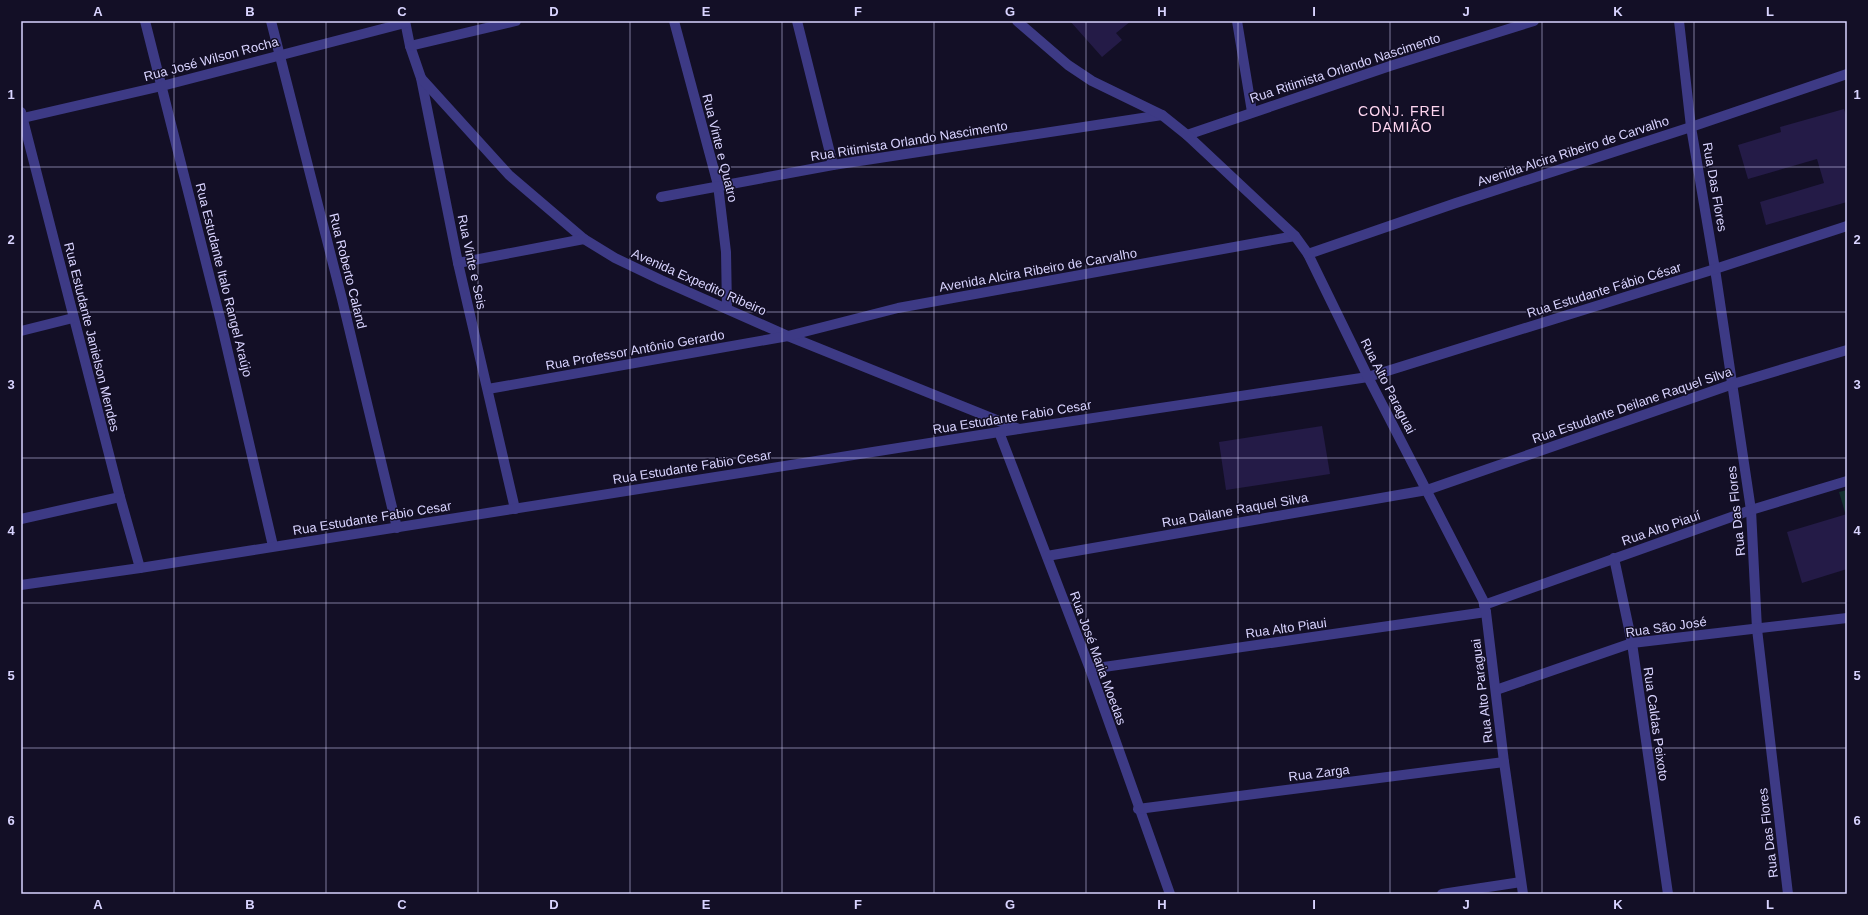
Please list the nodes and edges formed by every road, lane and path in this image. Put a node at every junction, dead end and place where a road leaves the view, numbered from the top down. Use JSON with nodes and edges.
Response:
{"nodes":[{"id":1,"x":145,"y":21,"type":"edge"},
{"id":2,"x":271,"y":21,"type":"edge"},
{"id":3,"x":516,"y":21,"type":"edge"},
{"id":4,"x":674,"y":21,"type":"edge"},
{"id":5,"x":798,"y":21,"type":"edge"},
{"id":6,"x":1017,"y":21,"type":"edge"},
{"id":7,"x":1237,"y":21,"type":"edge"},
{"id":8,"x":1534,"y":21,"type":"edge"},
{"id":9,"x":1679,"y":21,"type":"edge"},
{"id":10,"x":405,"y":22,"type":"edge"},
{"id":11,"x":410,"y":46,"type":"junction"},
{"id":12,"x":279,"y":54,"type":"junction"},
{"id":13,"x":1847,"y":74,"type":"edge"},
{"id":14,"x":421,"y":78,"type":"junction"},
{"id":15,"x":162,"y":86,"type":"junction"},
{"id":16,"x":1252,"y":112,"type":"junction"},
{"id":17,"x":22,"y":115,"type":"edge"},
{"id":18,"x":1162,"y":115,"type":"junction"},
{"id":19,"x":1691,"y":127,"type":"junction"},
{"id":20,"x":1187,"y":135,"type":"junction"},
{"id":21,"x":833,"y":165,"type":"junction"},
{"id":22,"x":718,"y":185,"type":"junction"},
{"id":23,"x":661,"y":197,"type":"dead end"},
{"id":24,"x":1847,"y":226,"type":"edge"},
{"id":25,"x":1295,"y":236,"type":"junction"},
{"id":26,"x":584,"y":239,"type":"junction"},
{"id":27,"x":1308,"y":254,"type":"junction"},
{"id":28,"x":458,"y":263,"type":"junction"},
{"id":29,"x":1715,"y":268,"type":"junction"},
{"id":30,"x":727,"y":308,"type":"junction"},
{"id":31,"x":74,"y":318,"type":"junction"},
{"id":32,"x":21,"y":331,"type":"edge"},
{"id":33,"x":788,"y":336,"type":"junction"},
{"id":34,"x":1847,"y":350,"type":"edge"},
{"id":35,"x":1368,"y":376,"type":"junction"},
{"id":36,"x":1733,"y":384,"type":"junction"},
{"id":37,"x":488,"y":389,"type":"junction"},
{"id":38,"x":1019,"y":429,"type":"junction"},
{"id":39,"x":999,"y":432,"type":"junction"},
{"id":40,"x":1847,"y":481,"type":"edge"},
{"id":41,"x":1427,"y":490,"type":"junction"},
{"id":42,"x":120,"y":497,"type":"junction"},
{"id":43,"x":515,"y":509,"type":"junction"},
{"id":44,"x":1751,"y":510,"type":"junction"},
{"id":45,"x":21,"y":519,"type":"edge"},
{"id":46,"x":397,"y":528,"type":"junction"},
{"id":47,"x":273,"y":546,"type":"junction"},
{"id":48,"x":1047,"y":556,"type":"junction"},
{"id":49,"x":1614,"y":558,"type":"junction"},
{"id":50,"x":140,"y":568,"type":"junction"},
{"id":51,"x":21,"y":585,"type":"edge"},
{"id":52,"x":1485,"y":608,"type":"junction"},
{"id":53,"x":1847,"y":618,"type":"edge"},
{"id":54,"x":1757,"y":628,"type":"junction"},
{"id":55,"x":1632,"y":643,"type":"junction"},
{"id":56,"x":1090,"y":669,"type":"junction"},
{"id":57,"x":1496,"y":690,"type":"junction"},
{"id":58,"x":1504,"y":762,"type":"junction"},
{"id":59,"x":1138,"y":809,"type":"junction"},
{"id":60,"x":1521,"y":882,"type":"junction"},
{"id":61,"x":1170,"y":894,"type":"edge"},
{"id":62,"x":1442,"y":894,"type":"edge"},
{"id":63,"x":1523,"y":894,"type":"edge"},
{"id":64,"x":1668,"y":894,"type":"edge"},
{"id":65,"x":1788,"y":894,"type":"edge"}],
"edges":[{"from":1,"to":15,"type":"street","name":"Rua Estudante Italo Rangel Araújo"},
{"from":2,"to":12,"type":"street","name":"Rua Roberto Caland"},
{"from":3,"to":11,"type":"street"},
{"from":4,"to":22,"type":"street","name":"Rua Vinte e Quatro"},
{"from":5,"to":21,"type":"street"},
{"from":6,"to":18,"type":"street","name":"Rua Alto Paraguai"},
{"from":7,"to":16,"type":"street"},
{"from":8,"to":16,"type":"street","name":"Rua Ritimista Orlando Nascimento"},
{"from":9,"to":19,"type":"street","name":"Rua Das Flores"},
{"from":10,"to":11,"type":"street","name":"Rua Vinte e Seis"},
{"from":10,"to":12,"type":"street","name":"Rua José Wilson Rocha"},
{"from":11,"to":14,"type":"street","name":"Rua Vinte e Seis"},
{"from":12,"to":15,"type":"street","name":"Rua José Wilson Rocha"},
{"from":12,"to":46,"type":"street","name":"Rua Roberto Caland"},
{"from":13,"to":19,"type":"street","name":"Avenida Alcira Ribeiro de Carvalho"},
{"from":14,"to":26,"type":"street","name":"Avenida Expedito Ribeiro"},
{"from":14,"to":28,"type":"street","name":"Rua Vinte e Seis"},
{"from":15,"to":17,"type":"street","name":"Rua José Wilson Rocha"},
{"from":15,"to":47,"type":"street","name":"Rua Estudante Italo Rangel Araújo"},
{"from":16,"to":20,"type":"street","name":"Rua Ritimista Orlando Nascimento"},
{"from":17,"to":31,"type":"street","name":"Rua Estudante Janielson Mendes"},
{"from":18,"to":20,"type":"street","name":"Rua Alto Paraguai"},
{"from":18,"to":21,"type":"street","name":"Rua Ritimista Orlando Nascimento"},
{"from":19,"to":27,"type":"street","name":"Avenida Alcira Ribeiro de Carvalho"},
{"from":19,"to":29,"type":"street","name":"Rua Das Flores"},
{"from":20,"to":25,"type":"street","name":"Rua Alto Paraguai"},
{"from":21,"to":22,"type":"street","name":"Rua Ritimista Orlando Nascimento"},
{"from":22,"to":23,"type":"street","name":"Rua Ritimista Orlando Nascimento"},
{"from":22,"to":30,"type":"street","name":"Rua Vinte e Quatro"},
{"from":24,"to":29,"type":"street","name":"Rua Estudante Fábio César"},
{"from":25,"to":27,"type":"street","name":"Rua Alto Paraguai"},
{"from":25,"to":33,"type":"street","name":"Avenida Alcira Ribeiro de Carvalho"},
{"from":26,"to":28,"type":"street"},
{"from":26,"to":30,"type":"street","name":"Avenida Expedito Ribeiro"},
{"from":27,"to":35,"type":"street","name":"Rua Alto Paraguai"},
{"from":28,"to":37,"type":"street","name":"Rua Vinte e Seis"},
{"from":29,"to":35,"type":"street","name":"Rua Estudante Fábio César"},
{"from":29,"to":36,"type":"street","name":"Rua Das Flores"},
{"from":30,"to":33,"type":"street","name":"Avenida Expedito Ribeiro"},
{"from":31,"to":32,"type":"street"},
{"from":31,"to":42,"type":"street","name":"Rua Estudante Janielson Mendes"},
{"from":33,"to":37,"type":"street","name":"Rua Professor Antônio Gerardo"},
{"from":33,"to":38,"type":"street","name":"Avenida Expedito Ribeiro"},
{"from":34,"to":36,"type":"street","name":"Rua Estudante Deilane Raquel Silva"},
{"from":35,"to":38,"type":"street","name":"Rua Estudante Fabio Cesar"},
{"from":35,"to":41,"type":"street","name":"Rua Alto Paraguai"},
{"from":36,"to":41,"type":"street","name":"Rua Estudante Deilane Raquel Silva"},
{"from":36,"to":44,"type":"street","name":"Rua Das Flores"},
{"from":37,"to":43,"type":"street","name":"Rua Vinte e Seis"},
{"from":38,"to":39,"type":"street","name":"Rua Estudante Fabio Cesar"},
{"from":39,"to":43,"type":"street","name":"Rua Estudante Fabio Cesar"},
{"from":39,"to":48,"type":"street","name":"Rua José Maria Moedas"},
{"from":40,"to":44,"type":"street","name":"Rua Alto Piauí"},
{"from":41,"to":48,"type":"street","name":"Rua Dailane Raquel Silva"},
{"from":41,"to":52,"type":"street","name":"Rua Alto Paraguai"},
{"from":42,"to":45,"type":"street"},
{"from":42,"to":50,"type":"street","name":"Rua Estudante Janielson Mendes"},
{"from":43,"to":46,"type":"street","name":"Rua Estudante Fabio Cesar"},
{"from":44,"to":49,"type":"street","name":"Rua Alto Piauí"},
{"from":44,"to":54,"type":"street","name":"Rua Das Flores"},
{"from":46,"to":47,"type":"street","name":"Rua Estudante Fabio Cesar"},
{"from":47,"to":50,"type":"street","name":"Rua Estudante Fabio Cesar"},
{"from":48,"to":56,"type":"street","name":"Rua José Maria Moedas"},
{"from":49,"to":52,"type":"street","name":"Rua Alto Piauí"},
{"from":49,"to":55,"type":"street","name":"Rua Caldas Peixoto"},
{"from":50,"to":51,"type":"street","name":"Rua Estudante Fabio Cesar"},
{"from":52,"to":56,"type":"street","name":"Rua Alto Piaui"},
{"from":52,"to":57,"type":"street","name":"Rua Alto Paraguai"},
{"from":53,"to":54,"type":"street","name":"Rua São José"},
{"from":54,"to":55,"type":"street","name":"Rua São José"},
{"from":54,"to":65,"type":"street","name":"Rua Das Flores"},
{"from":55,"to":57,"type":"street","name":"Rua São José"},
{"from":55,"to":64,"type":"street","name":"Rua Caldas Peixoto"},
{"from":56,"to":59,"type":"street","name":"Rua José Maria Moedas"},
{"from":57,"to":58,"type":"street","name":"Rua Alto Paraguai"},
{"from":58,"to":59,"type":"street","name":"Rua Zarga"},
{"from":58,"to":60,"type":"street","name":"Rua Alto Paraguai"},
{"from":59,"to":61,"type":"street","name":"Rua José Maria Moedas"},
{"from":60,"to":62,"type":"street"},
{"from":60,"to":63,"type":"street","name":"Rua Alto Paraguai"}]}
